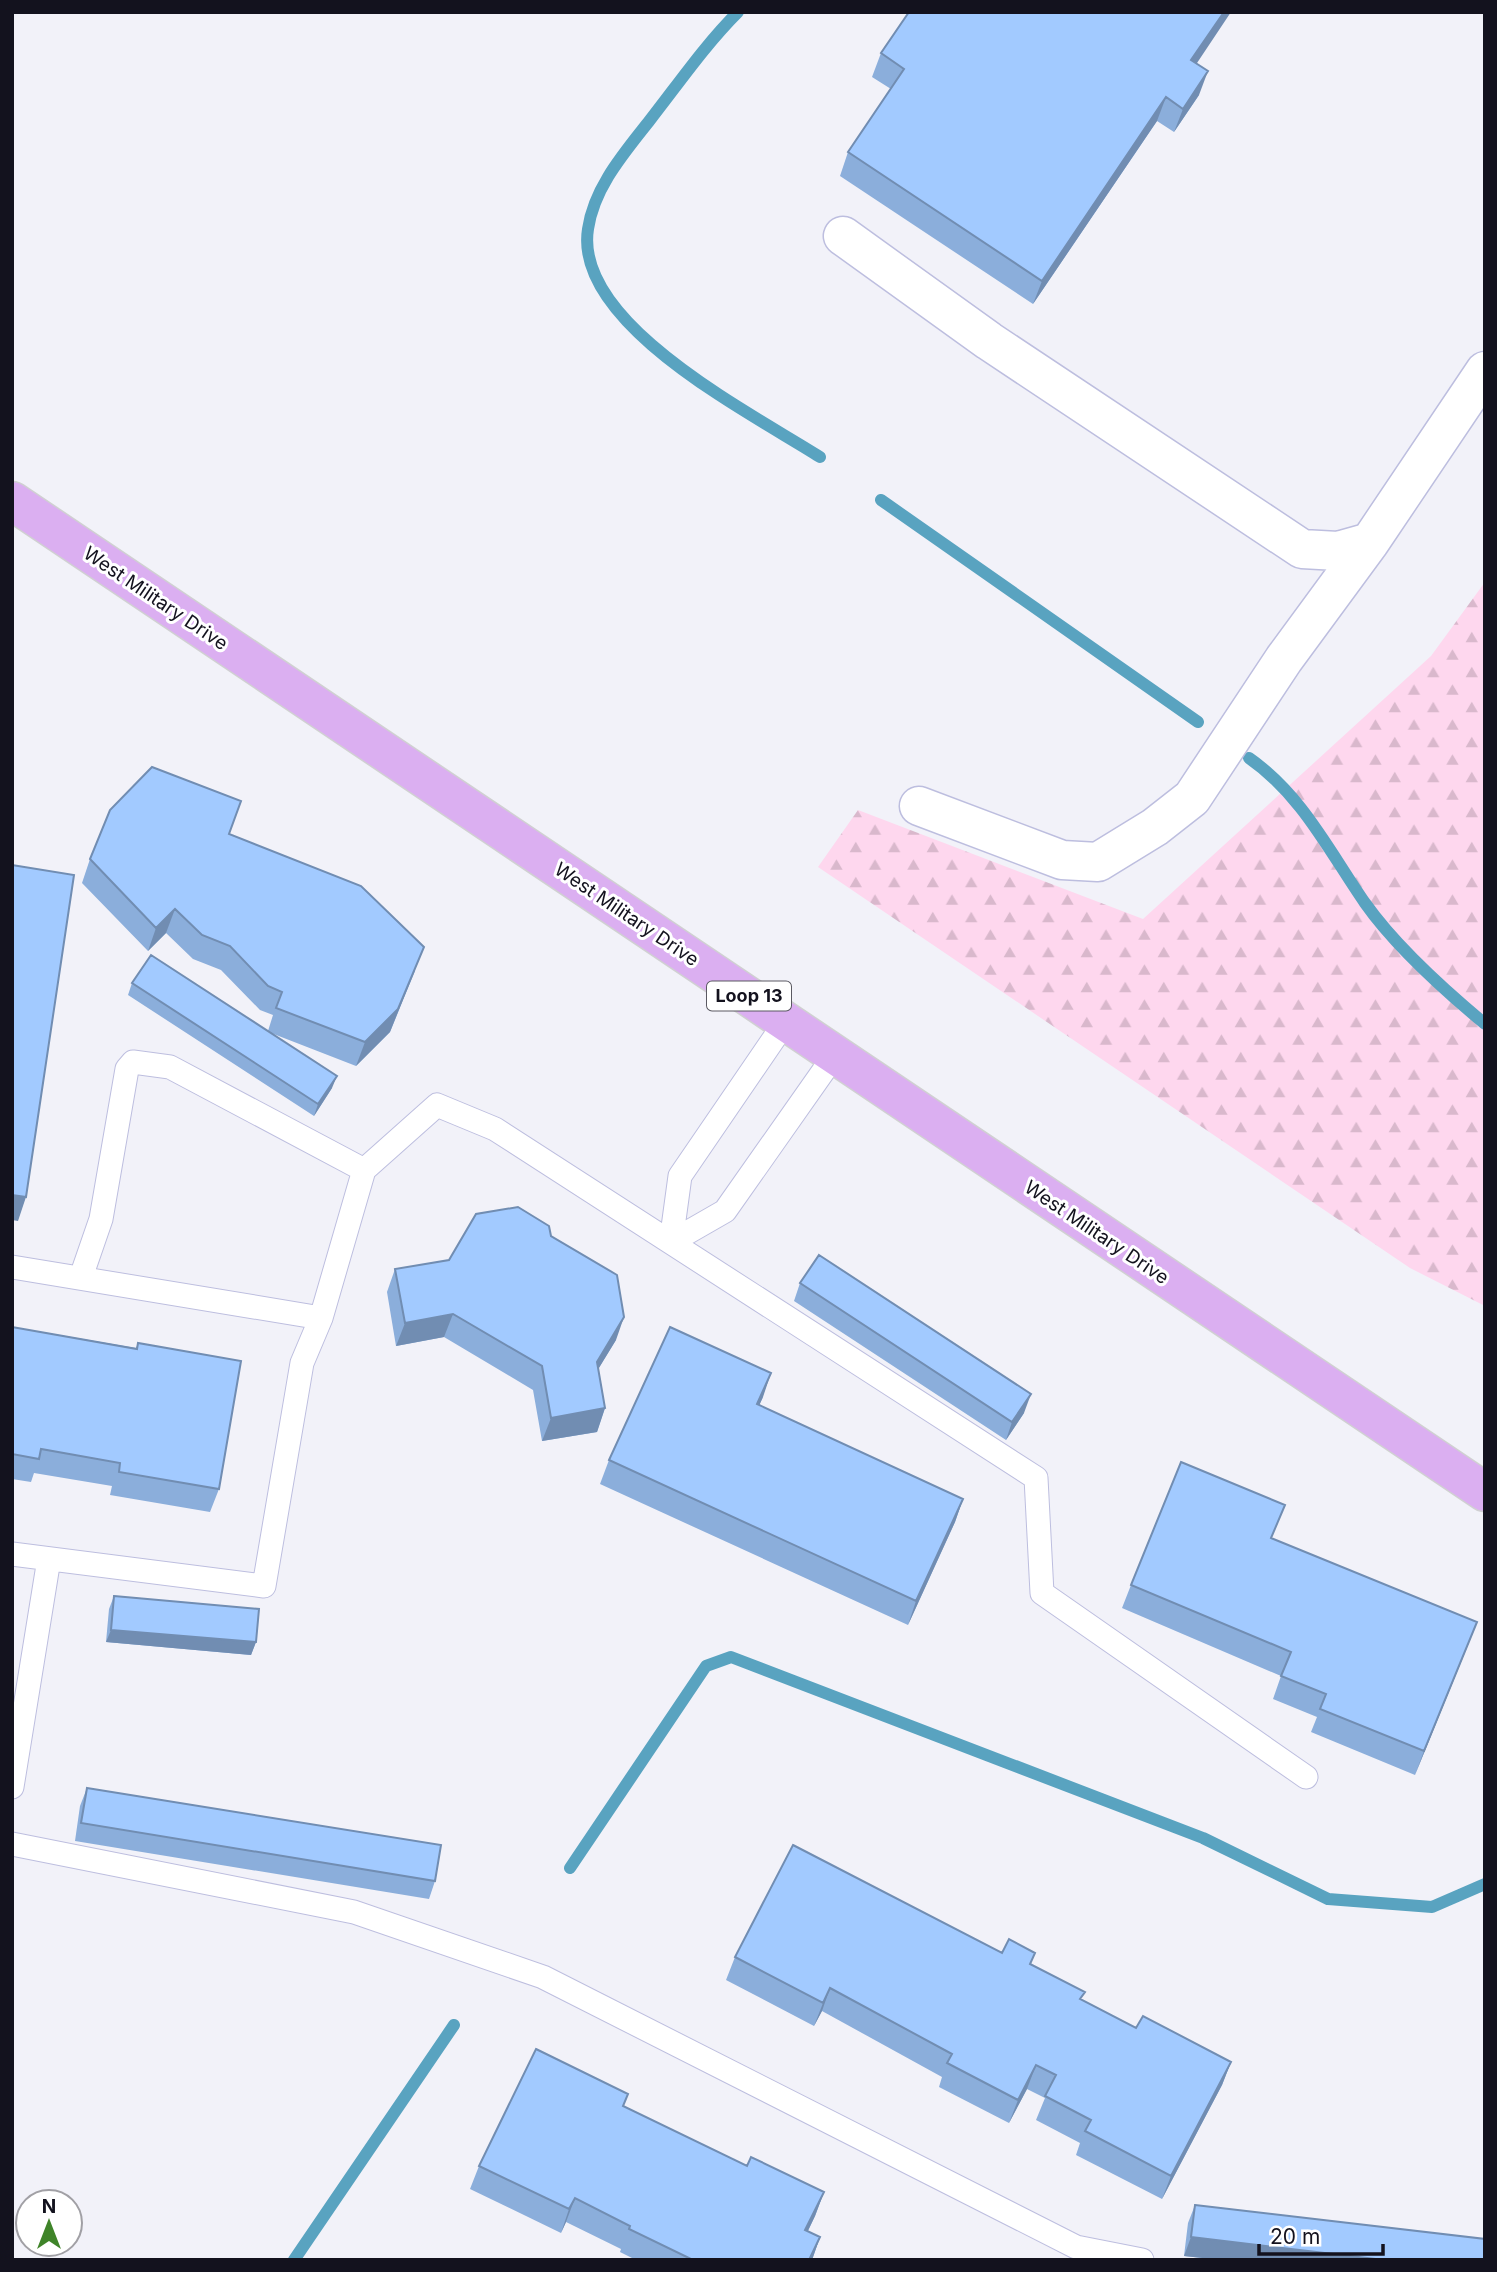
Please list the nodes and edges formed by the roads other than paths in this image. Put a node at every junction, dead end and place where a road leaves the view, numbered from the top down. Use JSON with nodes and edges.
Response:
{"nodes":[{"id":1,"x":843,"y":236,"type":"dead end"},
{"id":2,"x":1485,"y":371,"type":"edge"},
{"id":3,"x":12,"y":501,"type":"edge"},
{"id":4,"x":1370,"y":542,"type":"junction"},
{"id":5,"x":919,"y":806,"type":"dead end"},
{"id":6,"x":786,"y":1021,"type":"junction"},
{"id":7,"x":834,"y":1056,"type":"junction"},
{"id":8,"x":364,"y":1170,"type":"junction"},
{"id":9,"x":671,"y":1242,"type":"junction"},
{"id":10,"x":12,"y":1267,"type":"edge"},
{"id":11,"x":80,"y":1277,"type":"junction"},
{"id":12,"x":321,"y":1318,"type":"junction"},
{"id":13,"x":1485,"y":1492,"type":"edge"},
{"id":14,"x":12,"y":1554,"type":"edge"},
{"id":15,"x":49,"y":1559,"type":"junction"},
{"id":16,"x":1306,"y":1777,"type":"dead end"},
{"id":17,"x":12,"y":1787,"type":"edge"},
{"id":18,"x":12,"y":1844,"type":"edge"},
{"id":19,"x":1142,"y":2260,"type":"edge"}],
"edges":[{"from":1,"to":4,"type":"street"},
{"from":2,"to":4,"type":"street"},
{"from":3,"to":6,"type":"main road","name":"West Military Drive","number":"Loop 13"},
{"from":4,"to":5,"type":"street"},
{"from":6,"to":7,"type":"main road","name":"West Military Drive","number":"Loop 13"},
{"from":6,"to":9,"type":"lane"},
{"from":7,"to":9,"type":"lane"},
{"from":7,"to":13,"type":"main road","name":"West Military Drive","number":"Loop 13"},
{"from":8,"to":9,"type":"lane"},
{"from":8,"to":11,"type":"lane"},
{"from":8,"to":12,"type":"lane"},
{"from":9,"to":16,"type":"lane"},
{"from":10,"to":11,"type":"lane"},
{"from":11,"to":12,"type":"lane"},
{"from":12,"to":15,"type":"lane"},
{"from":14,"to":15,"type":"lane"},
{"from":15,"to":17,"type":"lane"},
{"from":18,"to":19,"type":"lane"}]}
